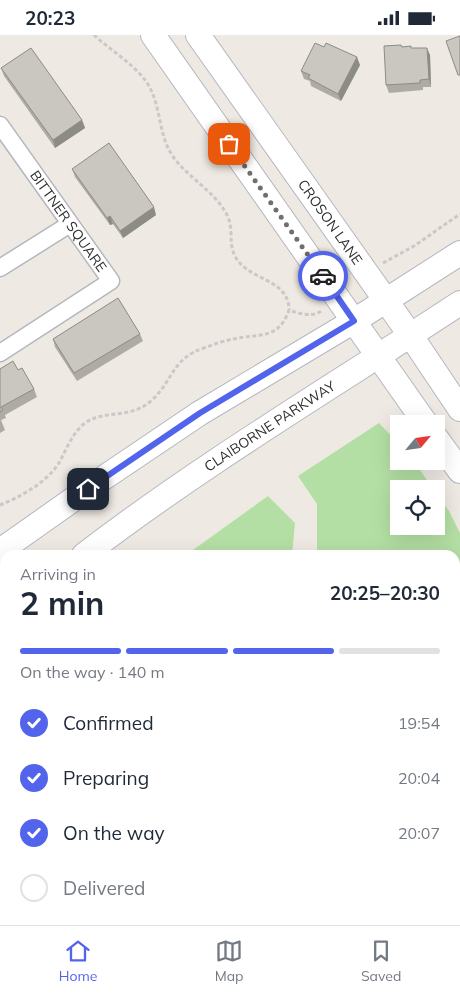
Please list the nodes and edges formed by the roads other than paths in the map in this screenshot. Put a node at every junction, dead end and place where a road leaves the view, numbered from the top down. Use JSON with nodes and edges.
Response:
{"nodes":[{"id":1,"x":153,"y":35,"type":"edge"},
{"id":2,"x":198,"y":35,"type":"edge"},
{"id":3,"x":0,"y":125,"type":"edge"},
{"id":4,"x":70,"y":224,"type":"junction"},
{"id":5,"x":460,"y":253,"type":"edge"},
{"id":6,"x":0,"y":268,"type":"edge"},
{"id":7,"x":384,"y":300,"type":"junction"},
{"id":8,"x":460,"y":303,"type":"edge"},
{"id":9,"x":354,"y":321,"type":"junction"},
{"id":10,"x":410,"y":335,"type":"junction"},
{"id":11,"x":0,"y":353,"type":"edge"},
{"id":12,"x":378,"y":356,"type":"junction"},
{"id":13,"x":460,"y":409,"type":"edge"},
{"id":14,"x":420,"y":415,"type":"edge"},
{"id":15,"x":445,"y":450,"type":"edge"},
{"id":16,"x":460,"y":471,"type":"edge"},
{"id":17,"x":1,"y":550,"type":"edge"},
{"id":18,"x":91,"y":550,"type":"edge"}],
"edges":[{"from":1,"to":9,"type":"main road"},
{"from":2,"to":7,"type":"main road","name":"CROSON LANE"},
{"from":3,"to":4,"type":"street","name":"BITTNER SQUARE"},
{"from":4,"to":6,"type":"street"},
{"from":4,"to":11,"type":"street","name":"BITTNER SQUARE"},
{"from":5,"to":7,"type":"main road"},
{"from":7,"to":9,"type":"main road"},
{"from":7,"to":10,"type":"main road","name":"CROSON LANE"},
{"from":8,"to":10,"type":"main road","name":"CLAIBORNE PARKWAY"},
{"from":9,"to":12,"type":"main road"},
{"from":9,"to":17,"type":"main road"},
{"from":10,"to":12,"type":"main road","name":"CLAIBORNE PARKWAY"},
{"from":10,"to":13,"type":"main road","name":"CROSON LANE"},
{"from":12,"to":14,"type":"main road"},
{"from":12,"to":18,"type":"main road","name":"CLAIBORNE PARKWAY"},
{"from":15,"to":16,"type":"main road"}]}
